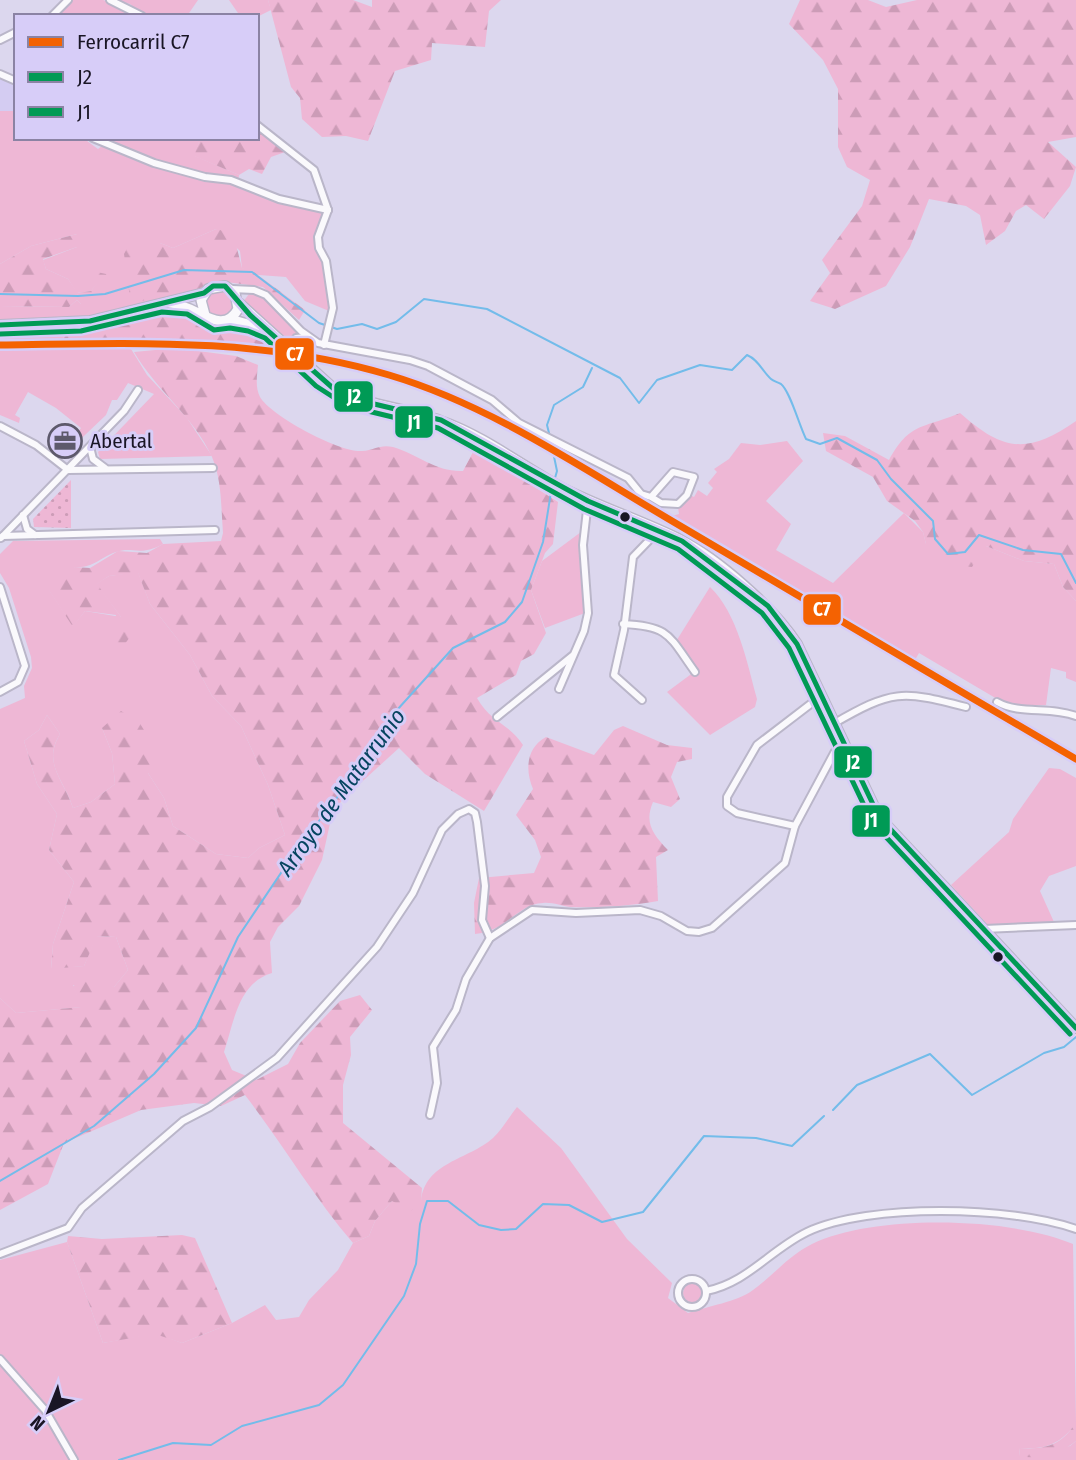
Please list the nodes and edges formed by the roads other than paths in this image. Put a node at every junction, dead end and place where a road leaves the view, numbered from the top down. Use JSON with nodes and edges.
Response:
{"nodes":[{"id":1,"x":68,"y":0,"type":"edge"},
{"id":2,"x":110,"y":0,"type":"edge"},
{"id":3,"x":54,"y":14,"type":"edge"},
{"id":4,"x":138,"y":14,"type":"edge"},
{"id":5,"x":259,"y":127,"type":"edge"},
{"id":6,"x":98,"y":140,"type":"edge"},
{"id":7,"x":328,"y":210,"type":"junction"},
{"id":8,"x":230,"y":289,"type":"junction"},
{"id":9,"x":254,"y":290,"type":"junction"},
{"id":10,"x":204,"y":293,"type":"junction"},
{"id":11,"x":239,"y":302,"type":"junction"},
{"id":12,"x":161,"y":303,"type":"junction"},
{"id":13,"x":205,"y":315,"type":"junction"},
{"id":14,"x":230,"y":319,"type":"junction"},
{"id":15,"x":0,"y":325,"type":"edge"},
{"id":16,"x":270,"y":331,"type":"junction"},
{"id":17,"x":307,"y":337,"type":"junction"},
{"id":18,"x":324,"y":345,"type":"junction"},
{"id":19,"x":290,"y":351,"type":"junction"},
{"id":20,"x":138,"y":390,"type":"dead end"},
{"id":21,"x":0,"y":426,"type":"edge"},
{"id":22,"x":90,"y":447,"type":"junction"},
{"id":23,"x":213,"y":468,"type":"dead end"},
{"id":24,"x":107,"y":469,"type":"junction"},
{"id":25,"x":68,"y":470,"type":"junction"},
{"id":26,"x":651,"y":498,"type":"junction"},
{"id":27,"x":588,"y":501,"type":"junction"},
{"id":28,"x":23,"y":515,"type":"junction"},
{"id":29,"x":215,"y":530,"type":"dead end"},
{"id":30,"x":659,"y":530,"type":"junction"},
{"id":31,"x":35,"y":536,"type":"junction"},
{"id":32,"x":1,"y":538,"type":"edge"},
{"id":33,"x":0,"y":587,"type":"edge"},
{"id":34,"x":623,"y":624,"type":"junction"},
{"id":35,"x":575,"y":652,"type":"junction"},
{"id":36,"x":695,"y":672,"type":"dead end"},
{"id":37,"x":559,"y":689,"type":"dead end"},
{"id":38,"x":0,"y":692,"type":"edge"},
{"id":39,"x":821,"y":696,"type":"junction"},
{"id":40,"x":642,"y":700,"type":"dead end"},
{"id":41,"x":997,"y":702,"type":"dead end"},
{"id":42,"x":966,"y":707,"type":"dead end"},
{"id":43,"x":1076,"y":716,"type":"edge"},
{"id":44,"x":496,"y":717,"type":"dead end"},
{"id":45,"x":834,"y":724,"type":"junction"},
{"id":46,"x":841,"y":740,"type":"junction"},
{"id":47,"x":795,"y":826,"type":"junction"},
{"id":48,"x":1076,"y":925,"type":"edge"},
{"id":49,"x":984,"y":929,"type":"junction"},
{"id":50,"x":490,"y":938,"type":"junction"},
{"id":51,"x":1076,"y":1028,"type":"edge"},
{"id":52,"x":430,"y":1115,"type":"dead end"},
{"id":53,"x":1076,"y":1229,"type":"edge"},
{"id":54,"x":0,"y":1254,"type":"edge"},
{"id":55,"x":706,"y":1291,"type":"junction"},
{"id":56,"x":0,"y":1359,"type":"edge"},
{"id":57,"x":74,"y":1460,"type":"edge"}],
"edges":[{"from":1,"to":3,"type":"street"},
{"from":2,"to":4,"type":"street"},
{"from":5,"to":7,"type":"street"},
{"from":6,"to":7,"type":"street"},
{"from":7,"to":18,"type":"street"},
{"from":8,"to":9,"type":"street"},
{"from":8,"to":10,"type":"street"},
{"from":8,"to":11,"type":"street"},
{"from":9,"to":11,"type":"street"},
{"from":9,"to":17,"type":"street"},
{"from":10,"to":12,"type":"street"},
{"from":10,"to":13,"type":"street"},
{"from":11,"to":14,"type":"street"},
{"from":11,"to":16,"type":"street"},
{"from":12,"to":13,"type":"street"},
{"from":12,"to":15,"type":"street"},
{"from":13,"to":14,"type":"street"},
{"from":14,"to":16,"type":"street"},
{"from":16,"to":19,"type":"street"},
{"from":17,"to":18,"type":"street"},
{"from":17,"to":19,"type":"street"},
{"from":18,"to":26,"type":"street"},
{"from":19,"to":27,"type":"street"},
{"from":20,"to":22,"type":"street"},
{"from":21,"to":25,"type":"street"},
{"from":22,"to":24,"type":"street"},
{"from":22,"to":25,"type":"street"},
{"from":23,"to":24,"type":"street"},
{"from":24,"to":25,"type":"street"},
{"from":25,"to":28,"type":"street"},
{"from":26,"to":26,"type":"street"},
{"from":27,"to":30,"type":"street"},
{"from":27,"to":35,"type":"street"},
{"from":28,"to":31,"type":"street"},
{"from":28,"to":32,"type":"street"},
{"from":29,"to":31,"type":"street"},
{"from":30,"to":34,"type":"street"},
{"from":30,"to":39,"type":"street"},
{"from":31,"to":32,"type":"street"},
{"from":33,"to":38,"type":"street"},
{"from":34,"to":36,"type":"street"},
{"from":34,"to":40,"type":"street"},
{"from":35,"to":37,"type":"street"},
{"from":35,"to":44,"type":"street"},
{"from":39,"to":45,"type":"street"},
{"from":39,"to":47,"type":"street"},
{"from":41,"to":43,"type":"street"},
{"from":42,"to":45,"type":"street"},
{"from":45,"to":46,"type":"street"},
{"from":46,"to":47,"type":"street"},
{"from":46,"to":49,"type":"street"},
{"from":47,"to":50,"type":"street"},
{"from":48,"to":49,"type":"street"},
{"from":49,"to":51,"type":"street"},
{"from":50,"to":52,"type":"street"},
{"from":50,"to":54,"type":"street"},
{"from":53,"to":55,"type":"street"},
{"from":55,"to":55,"type":"street"},
{"from":56,"to":57,"type":"street"}]}
